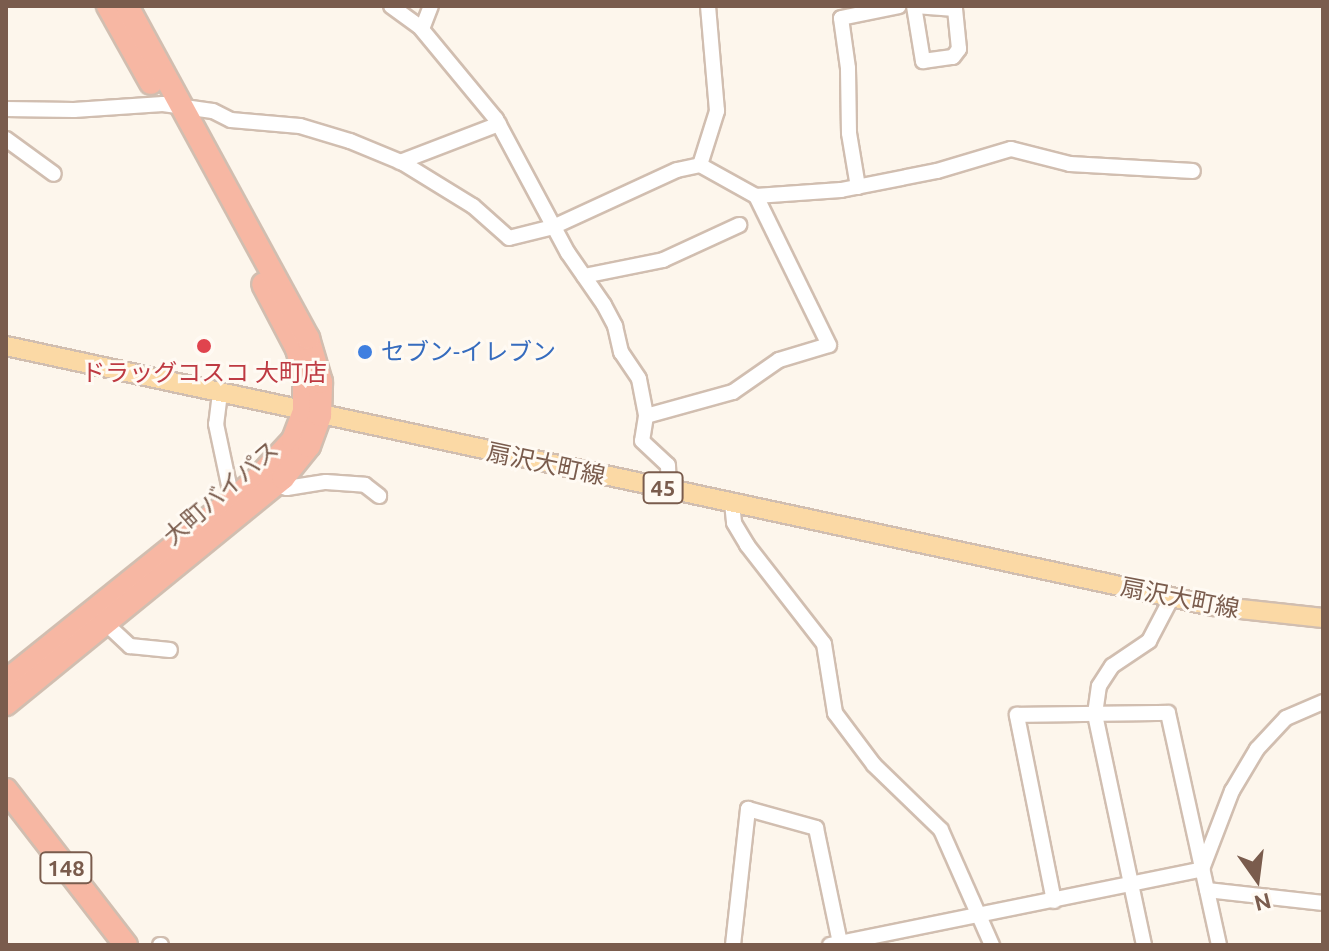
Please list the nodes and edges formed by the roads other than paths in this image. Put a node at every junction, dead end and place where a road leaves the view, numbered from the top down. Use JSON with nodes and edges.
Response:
{"nodes":[{"id":1,"x":108,"y":6,"type":"edge"},
{"id":2,"x":127,"y":6,"type":"edge"},
{"id":3,"x":391,"y":6,"type":"edge"},
{"id":4,"x":431,"y":6,"type":"edge"},
{"id":5,"x":708,"y":6,"type":"edge"},
{"id":6,"x":899,"y":6,"type":"edge"},
{"id":7,"x":915,"y":6,"type":"edge"},
{"id":8,"x":422,"y":29,"type":"junction"},
{"id":9,"x":172,"y":106,"type":"junction"},
{"id":10,"x":6,"y":109,"type":"edge"},
{"id":11,"x":499,"y":124,"type":"junction"},
{"id":12,"x":6,"y":139,"type":"edge"},
{"id":13,"x":400,"y":162,"type":"junction"},
{"id":14,"x":700,"y":165,"type":"junction"},
{"id":15,"x":1193,"y":171,"type":"dead end"},
{"id":16,"x":54,"y":174,"type":"dead end"},
{"id":17,"x":858,"y":187,"type":"junction"},
{"id":18,"x":756,"y":196,"type":"junction"},
{"id":19,"x":739,"y":225,"type":"dead end"},
{"id":20,"x":553,"y":227,"type":"junction"},
{"id":21,"x":584,"y":276,"type":"junction"},
{"id":22,"x":6,"y":346,"type":"edge"},
{"id":23,"x":220,"y":393,"type":"junction"},
{"id":24,"x":312,"y":413,"type":"junction"},
{"id":25,"x":646,"y":416,"type":"junction"},
{"id":26,"x":275,"y":485,"type":"junction"},
{"id":27,"x":669,"y":489,"type":"junction"},
{"id":28,"x":379,"y":496,"type":"dead end"},
{"id":29,"x":232,"y":499,"type":"junction"},
{"id":30,"x":732,"y":503,"type":"junction"},
{"id":31,"x":1172,"y":597,"type":"junction"},
{"id":32,"x":98,"y":617,"type":"junction"},
{"id":33,"x":1323,"y":618,"type":"edge"},
{"id":34,"x":170,"y":650,"type":"dead end"},
{"id":35,"x":6,"y":681,"type":"edge"},
{"id":36,"x":1323,"y":702,"type":"edge"},
{"id":37,"x":6,"y":704,"type":"edge"},
{"id":38,"x":1095,"y":714,"type":"junction"},
{"id":39,"x":6,"y":790,"type":"edge"},
{"id":40,"x":1202,"y":869,"type":"junction"},
{"id":41,"x":1132,"y":884,"type":"junction"},
{"id":42,"x":1207,"y":890,"type":"junction"},
{"id":43,"x":1054,"y":901,"type":"junction"},
{"id":44,"x":1323,"y":903,"type":"edge"},
{"id":45,"x":981,"y":914,"type":"junction"},
{"id":46,"x":835,"y":944,"type":"edge"},
{"id":47,"x":126,"y":945,"type":"edge"},
{"id":48,"x":733,"y":945,"type":"edge"},
{"id":49,"x":992,"y":945,"type":"edge"},
{"id":50,"x":1144,"y":945,"type":"edge"},
{"id":51,"x":1219,"y":945,"type":"edge"}],
"edges":[{"from":1,"to":9,"type":"highway","name":"大町バイパス"},
{"from":2,"to":9,"type":"highway","name":"大町バイパス"},
{"from":3,"to":8,"type":"street"},
{"from":4,"to":8,"type":"street"},
{"from":5,"to":14,"type":"street"},
{"from":6,"to":17,"type":"street"},
{"from":7,"to":7,"type":"street"},
{"from":8,"to":11,"type":"street"},
{"from":9,"to":10,"type":"street"},
{"from":9,"to":13,"type":"street"},
{"from":9,"to":24,"type":"highway","name":"大町バイパス"},
{"from":11,"to":13,"type":"street"},
{"from":11,"to":20,"type":"street"},
{"from":12,"to":16,"type":"street"},
{"from":13,"to":20,"type":"street"},
{"from":14,"to":18,"type":"street"},
{"from":14,"to":20,"type":"street"},
{"from":15,"to":17,"type":"street"},
{"from":17,"to":18,"type":"street"},
{"from":18,"to":25,"type":"street"},
{"from":19,"to":21,"type":"street"},
{"from":20,"to":21,"type":"street"},
{"from":21,"to":25,"type":"street"},
{"from":22,"to":23,"type":"main road","name":"扇沢大町線","number":"45"},
{"from":23,"to":24,"type":"main road","name":"扇沢大町線","number":"45"},
{"from":23,"to":29,"type":"street"},
{"from":24,"to":26,"type":"highway","name":"大町バイパス"},
{"from":24,"to":27,"type":"main road","name":"扇沢大町線","number":"45"},
{"from":24,"to":29,"type":"highway","name":"大町バイパス"},
{"from":25,"to":27,"type":"street"},
{"from":26,"to":28,"type":"street"},
{"from":26,"to":32,"type":"highway","name":"大町バイパス"},
{"from":27,"to":30,"type":"main road","name":"扇沢大町線","number":"45"},
{"from":29,"to":32,"type":"highway","name":"大町バイパス"},
{"from":30,"to":31,"type":"main road","name":"扇沢大町線","number":"45"},
{"from":30,"to":45,"type":"street"},
{"from":31,"to":33,"type":"main road","name":"扇沢大町線","number":"45"},
{"from":31,"to":38,"type":"street"},
{"from":32,"to":34,"type":"street"},
{"from":32,"to":35,"type":"highway","name":"大町バイパス"},
{"from":32,"to":37,"type":"highway","name":"大町バイパス"},
{"from":36,"to":40,"type":"street"},
{"from":38,"to":40,"type":"street"},
{"from":38,"to":41,"type":"street"},
{"from":38,"to":43,"type":"street"},
{"from":39,"to":47,"type":"highway","number":"148"},
{"from":40,"to":41,"type":"street"},
{"from":40,"to":42,"type":"street"},
{"from":41,"to":43,"type":"street"},
{"from":41,"to":50,"type":"street"},
{"from":42,"to":44,"type":"street"},
{"from":42,"to":51,"type":"street"},
{"from":43,"to":45,"type":"street"},
{"from":45,"to":46,"type":"street"},
{"from":45,"to":49,"type":"street"},
{"from":46,"to":48,"type":"street"}]}
